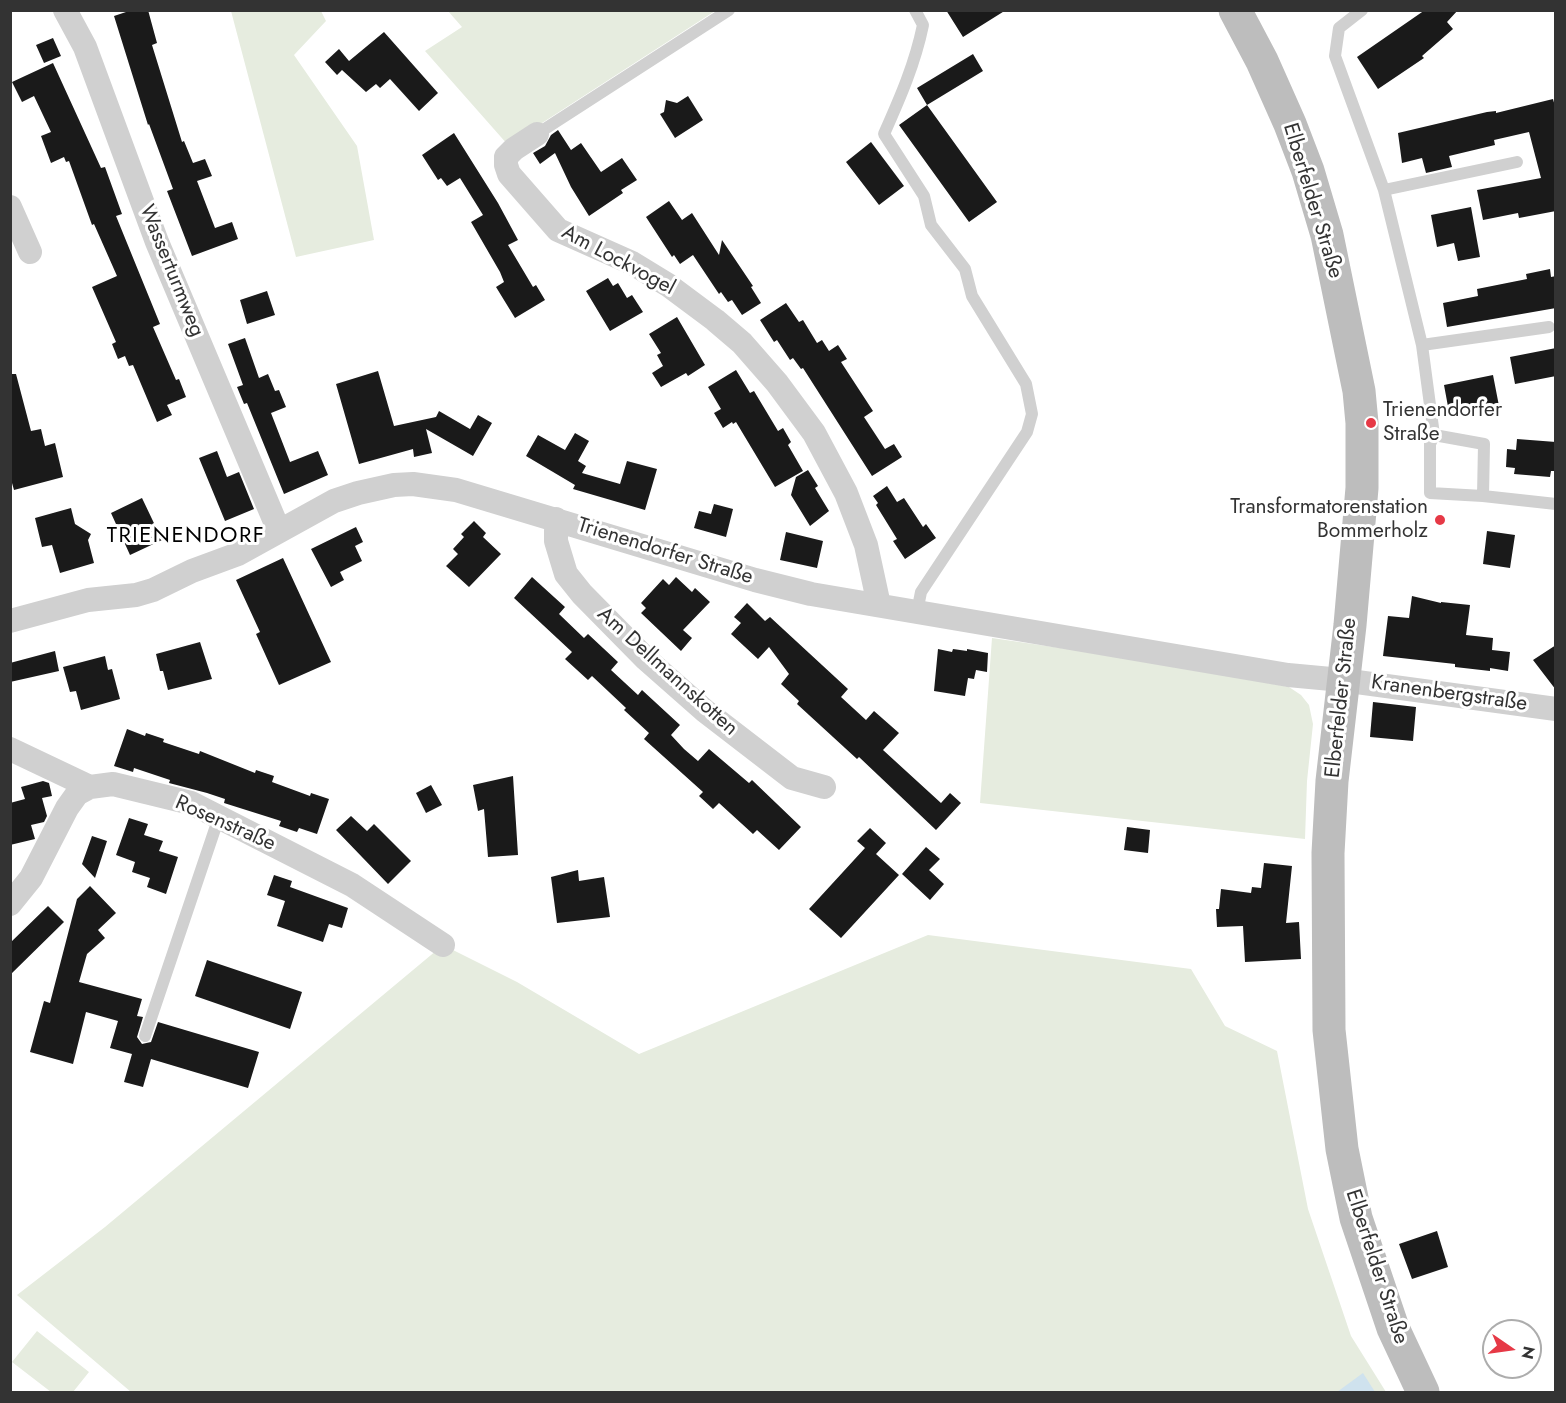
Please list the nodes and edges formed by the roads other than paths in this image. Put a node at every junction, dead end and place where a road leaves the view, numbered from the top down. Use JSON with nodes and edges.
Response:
{"nodes":[{"id":1,"x":729,"y":10,"type":"edge"},
{"id":2,"x":915,"y":10,"type":"edge"},
{"id":3,"x":1235,"y":10,"type":"edge"},
{"id":4,"x":1362,"y":10,"type":"edge"},
{"id":5,"x":66,"y":11,"type":"edge"},
{"id":6,"x":537,"y":134,"type":"joint"},
{"id":7,"x":1517,"y":162,"type":"dead end"},
{"id":8,"x":1384,"y":190,"type":"junction"},
{"id":9,"x":10,"y":207,"type":"edge"},
{"id":10,"x":30,"y":252,"type":"dead end"},
{"id":11,"x":1549,"y":327,"type":"dead end"},
{"id":12,"x":1422,"y":345,"type":"junction"},
{"id":13,"x":1434,"y":435,"type":"junction"},
{"id":14,"x":1483,"y":496,"type":"junction"},
{"id":15,"x":1556,"y":504,"type":"edge"},
{"id":16,"x":556,"y":519,"type":"junction"},
{"id":17,"x":279,"y":531,"type":"junction"},
{"id":18,"x":879,"y":605,"type":"junction"},
{"id":19,"x":917,"y":612,"type":"junction"},
{"id":20,"x":10,"y":621,"type":"edge"},
{"id":21,"x":1342,"y":680,"type":"junction"},
{"id":22,"x":1556,"y":709,"type":"edge"},
{"id":23,"x":10,"y":749,"type":"edge"},
{"id":24,"x":90,"y":787,"type":"junction"},
{"id":25,"x":824,"y":787,"type":"dead end"},
{"id":26,"x":219,"y":818,"type":"junction"},
{"id":27,"x":10,"y":904,"type":"edge"},
{"id":28,"x":443,"y":945,"type":"dead end"},
{"id":29,"x":145,"y":1036,"type":"dead end"},
{"id":30,"x":1423,"y":1392,"type":"edge"}],
"edges":[{"from":1,"to":6,"type":"lane"},
{"from":2,"to":19,"type":"lane"},
{"from":3,"to":21,"type":"main road","name":"Elberfelder Straße"},
{"from":4,"to":8,"type":"lane"},
{"from":5,"to":17,"type":"street","name":"Wasserturmweg"},
{"from":6,"to":18,"type":"street","name":"Am Lockvogel"},
{"from":7,"to":8,"type":"lane"},
{"from":8,"to":12,"type":"lane"},
{"from":9,"to":10,"type":"street"},
{"from":11,"to":12,"type":"lane"},
{"from":12,"to":13,"type":"lane"},
{"from":13,"to":14,"type":"lane"},
{"from":13,"to":14,"type":"lane"},
{"from":14,"to":15,"type":"lane"},
{"from":16,"to":17,"type":"street","name":"Trienendorfer Straße"},
{"from":16,"to":18,"type":"street","name":"Trienendorfer Straße"},
{"from":16,"to":25,"type":"street","name":"Am Dellmannskotten"},
{"from":17,"to":20,"type":"street","name":"Trienendorfer Straße"},
{"from":18,"to":19,"type":"street","name":"Trienendorfer Straße"},
{"from":19,"to":21,"type":"street","name":"Trienendorfer Straße"},
{"from":21,"to":22,"type":"street","name":"Kranenbergstraße"},
{"from":21,"to":30,"type":"main road","name":"Elberfelder Straße"},
{"from":23,"to":24,"type":"street"},
{"from":24,"to":26,"type":"street","name":"Rosenstraße"},
{"from":24,"to":27,"type":"street"},
{"from":26,"to":28,"type":"street","name":"Rosenstraße"},
{"from":26,"to":29,"type":"lane"}]}
